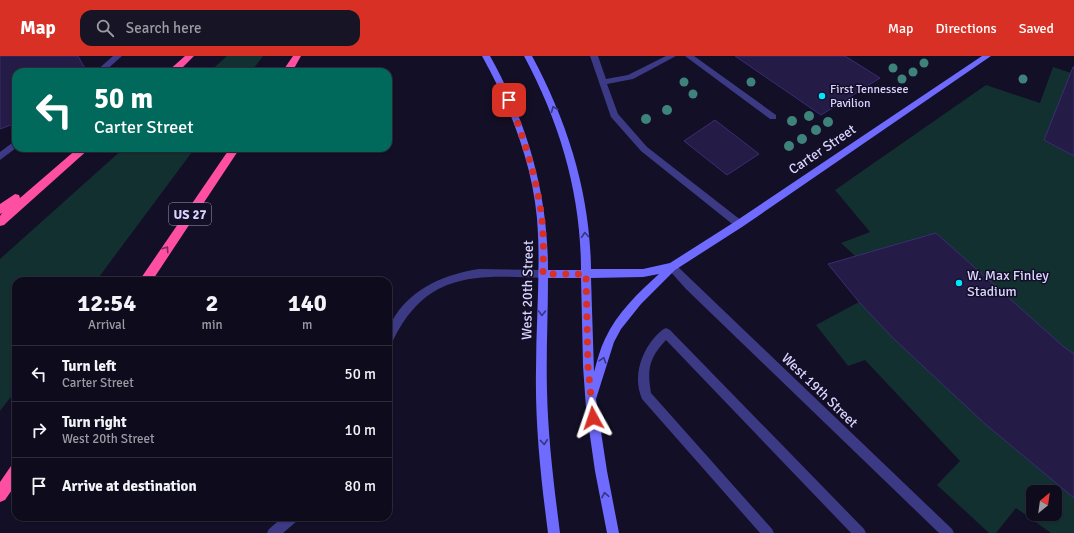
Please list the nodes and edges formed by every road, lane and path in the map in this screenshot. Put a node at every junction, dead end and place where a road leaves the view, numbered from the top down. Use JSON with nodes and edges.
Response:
{"nodes":[{"id":1,"x":118,"y":56,"type":"edge"},
{"id":2,"x":190,"y":56,"type":"edge"},
{"id":3,"x":297,"y":56,"type":"edge"},
{"id":4,"x":486,"y":56,"type":"edge"},
{"id":5,"x":528,"y":56,"type":"edge"},
{"id":6,"x":594,"y":56,"type":"edge"},
{"id":7,"x":672,"y":56,"type":"edge"},
{"id":8,"x":689,"y":56,"type":"edge"},
{"id":9,"x":987,"y":56,"type":"edge"},
{"id":10,"x":104,"y":68,"type":"edge"},
{"id":11,"x":176,"y":68,"type":"edge"},
{"id":12,"x":289,"y":68,"type":"edge"},
{"id":13,"x":603,"y":82,"type":"junction"},
{"id":14,"x":773,"y":117,"type":"dead end"},
{"id":15,"x":12,"y":146,"type":"edge"},
{"id":16,"x":74,"y":152,"type":"edge"},
{"id":17,"x":80,"y":152,"type":"edge"},
{"id":18,"x":232,"y":152,"type":"edge"},
{"id":19,"x":0,"y":157,"type":"edge"},
{"id":20,"x":0,"y":210,"type":"edge"},
{"id":21,"x":0,"y":222,"type":"edge"},
{"id":22,"x":739,"y":224,"type":"junction"},
{"id":23,"x":672,"y":267,"type":"junction"},
{"id":24,"x":543,"y":274,"type":"junction"},
{"id":25,"x":586,"y":274,"type":"junction"},
{"id":26,"x":148,"y":277,"type":"edge"},
{"id":27,"x":392,"y":332,"type":"edge"},
{"id":28,"x":591,"y":398,"type":"junction"},
{"id":29,"x":12,"y":475,"type":"edge"},
{"id":30,"x":12,"y":476,"type":"edge"},
{"id":31,"x":0,"y":490,"type":"edge"},
{"id":32,"x":0,"y":495,"type":"edge"},
{"id":33,"x":288,"y":521,"type":"edge"},
{"id":34,"x":273,"y":533,"type":"edge"},
{"id":35,"x":554,"y":533,"type":"edge"},
{"id":36,"x":613,"y":533,"type":"edge"},
{"id":37,"x":768,"y":533,"type":"edge"},
{"id":38,"x":860,"y":533,"type":"edge"},
{"id":39,"x":948,"y":533,"type":"edge"}],
"edges":[{"from":1,"to":10,"type":"street"},
{"from":2,"to":11,"type":"highway"},
{"from":3,"to":12,"type":"highway"},
{"from":4,"to":24,"type":"main road","name":"West 20th Street"},
{"from":25,"to":5,"type":"main road","one_way":true},
{"from":6,"to":13,"type":"street"},
{"from":7,"to":13,"type":"street"},
{"from":8,"to":14,"type":"street"},
{"from":9,"to":22,"type":"main road","name":"Carter Street"},
{"from":13,"to":22,"type":"street"},
{"from":15,"to":19,"type":"street"},
{"from":16,"to":20,"type":"highway"},
{"from":17,"to":21,"type":"highway"},
{"from":26,"to":18,"type":"highway","number":"US 27","one_way":true},
{"from":22,"to":23,"type":"main road","name":"Carter Street"},
{"from":23,"to":25,"type":"main road"},
{"from":28,"to":23,"type":"main road","one_way":true},
{"from":23,"to":39,"type":"street","name":"West 19th Street"},
{"from":24,"to":25,"type":"main road"},
{"from":24,"to":27,"type":"street"},
{"from":24,"to":35,"type":"main road","name":"West 20th Street","one_way":true},
{"from":25,"to":28,"type":"main road"},
{"from":36,"to":28,"type":"main road","one_way":true},
{"from":29,"to":31,"type":"highway"},
{"from":30,"to":32,"type":"highway"},
{"from":33,"to":34,"type":"street"},
{"from":37,"to":38,"type":"street"}]}
